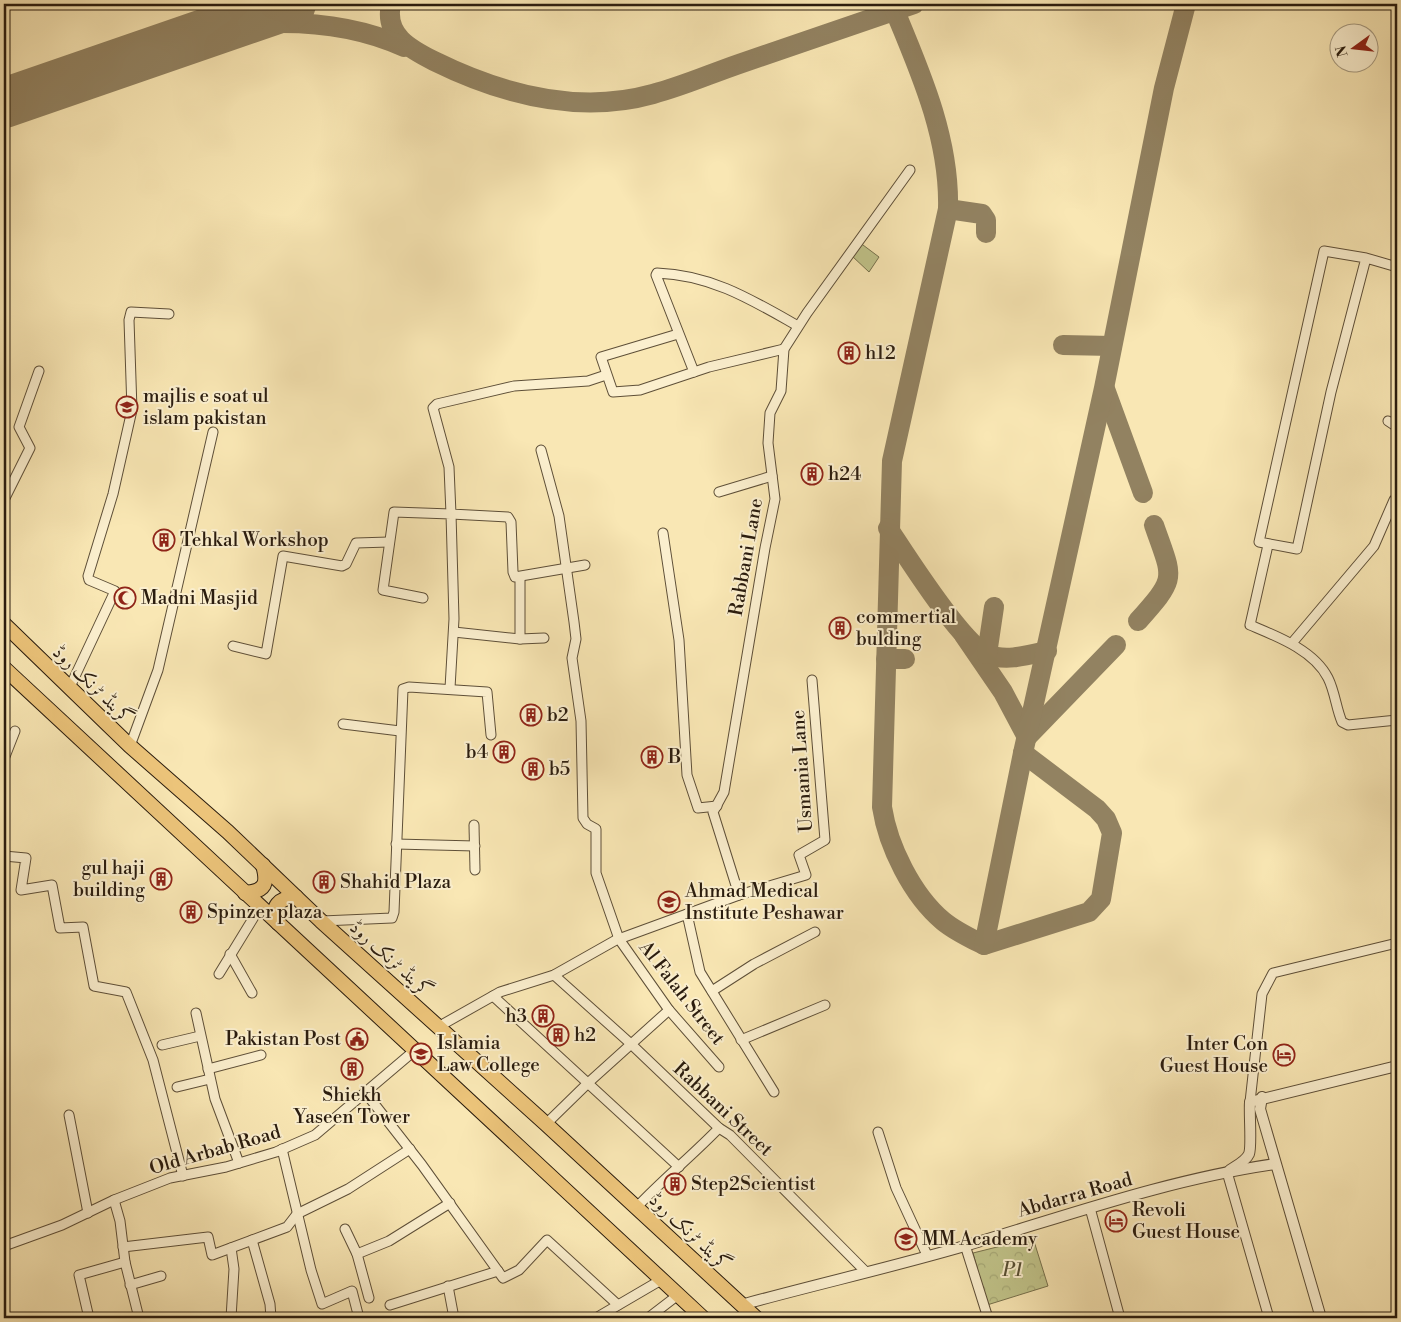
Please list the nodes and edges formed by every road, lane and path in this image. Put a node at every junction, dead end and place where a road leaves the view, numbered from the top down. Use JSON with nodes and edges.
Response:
{"nodes":[{"id":1,"x":910,"y":170,"type":"dead end"},
{"id":2,"x":1366,"y":258,"type":"junction"},
{"id":3,"x":1397,"y":267,"type":"edge"},
{"id":4,"x":169,"y":314,"type":"dead end"},
{"id":5,"x":798,"y":326,"type":"junction"},
{"id":6,"x":678,"y":334,"type":"junction"},
{"id":7,"x":784,"y":349,"type":"junction"},
{"id":8,"x":39,"y":371,"type":"dead end"},
{"id":9,"x":694,"y":372,"type":"junction"},
{"id":10,"x":606,"y":375,"type":"junction"},
{"id":11,"x":1388,"y":421,"type":"dead end"},
{"id":12,"x":1397,"y":427,"type":"edge"},
{"id":13,"x":213,"y":432,"type":"dead end"},
{"id":14,"x":540,"y":450,"type":"dead end"},
{"id":15,"x":772,"y":476,"type":"junction"},
{"id":16,"x":719,"y":492,"type":"dead end"},
{"id":17,"x":4,"y":500,"type":"edge"},
{"id":18,"x":1397,"y":500,"type":"edge"},
{"id":19,"x":451,"y":514,"type":"junction"},
{"id":20,"x":663,"y":533,"type":"dead end"},
{"id":21,"x":389,"y":542,"type":"junction"},
{"id":22,"x":1268,"y":545,"type":"junction"},
{"id":23,"x":586,"y":565,"type":"dead end"},
{"id":24,"x":566,"y":570,"type":"junction"},
{"id":25,"x":520,"y":577,"type":"junction"},
{"id":26,"x":423,"y":598,"type":"dead end"},
{"id":27,"x":4,"y":624,"type":"edge"},
{"id":28,"x":454,"y":632,"type":"junction"},
{"id":29,"x":544,"y":638,"type":"dead end"},
{"id":30,"x":520,"y":639,"type":"junction"},
{"id":31,"x":1292,"y":643,"type":"junction"},
{"id":32,"x":233,"y":646,"type":"dead end"},
{"id":33,"x":4,"y":668,"type":"edge"},
{"id":34,"x":812,"y":680,"type":"dead end"},
{"id":35,"x":450,"y":688,"type":"junction"},
{"id":36,"x":69,"y":689,"type":"junction"},
{"id":37,"x":1397,"y":720,"type":"edge"},
{"id":38,"x":343,"y":724,"type":"dead end"},
{"id":39,"x":15,"y":731,"type":"dead end"},
{"id":40,"x":400,"y":731,"type":"junction"},
{"id":41,"x":491,"y":735,"type":"dead end"},
{"id":42,"x":130,"y":746,"type":"junction"},
{"id":43,"x":4,"y":759,"type":"edge"},
{"id":44,"x":717,"y":806,"type":"junction"},
{"id":45,"x":474,"y":825,"type":"dead end"},
{"id":46,"x":396,"y":844,"type":"junction"},
{"id":47,"x":475,"y":846,"type":"junction"},
{"id":48,"x":4,"y":856,"type":"edge"},
{"id":49,"x":263,"y":865,"type":"junction"},
{"id":50,"x":474,"y":870,"type":"dead end"},
{"id":51,"x":245,"y":893,"type":"junction"},
{"id":52,"x":739,"y":895,"type":"junction"},
{"id":53,"x":296,"y":897,"type":"junction"},
{"id":54,"x":260,"y":907,"type":"junction"},
{"id":55,"x":687,"y":914,"type":"junction"},
{"id":56,"x":321,"y":921,"type":"junction"},
{"id":57,"x":279,"y":924,"type":"junction"},
{"id":58,"x":815,"y":932,"type":"dead end"},
{"id":59,"x":620,"y":939,"type":"junction"},
{"id":60,"x":1397,"y":943,"type":"edge"},
{"id":61,"x":230,"y":954,"type":"junction"},
{"id":62,"x":219,"y":974,"type":"dead end"},
{"id":63,"x":554,"y":975,"type":"junction"},
{"id":64,"x":712,"y":991,"type":"junction"},
{"id":65,"x":252,"y":993,"type":"dead end"},
{"id":66,"x":493,"y":996,"type":"junction"},
{"id":67,"x":824,"y":1005,"type":"dead end"},
{"id":68,"x":670,"y":1010,"type":"junction"},
{"id":69,"x":196,"y":1013,"type":"dead end"},
{"id":70,"x":438,"y":1026,"type":"junction"},
{"id":71,"x":200,"y":1036,"type":"junction"},
{"id":72,"x":742,"y":1040,"type":"junction"},
{"id":73,"x":162,"y":1044,"type":"dead end"},
{"id":74,"x":631,"y":1044,"type":"junction"},
{"id":75,"x":414,"y":1051,"type":"junction"},
{"id":76,"x":262,"y":1055,"type":"dead end"},
{"id":77,"x":1397,"y":1066,"type":"edge"},
{"id":78,"x":719,"y":1067,"type":"dead end"},
{"id":79,"x":208,"y":1069,"type":"junction"},
{"id":80,"x":210,"y":1079,"type":"junction"},
{"id":81,"x":588,"y":1083,"type":"junction"},
{"id":82,"x":177,"y":1088,"type":"dead end"},
{"id":83,"x":365,"y":1092,"type":"junction"},
{"id":84,"x":774,"y":1092,"type":"dead end"},
{"id":85,"x":1262,"y":1097,"type":"junction"},
{"id":86,"x":1250,"y":1102,"type":"junction"},
{"id":87,"x":69,"y":1115,"type":"dead end"},
{"id":88,"x":546,"y":1124,"type":"junction"},
{"id":89,"x":719,"y":1128,"type":"junction"},
{"id":90,"x":878,"y":1132,"type":"dead end"},
{"id":91,"x":282,"y":1149,"type":"junction"},
{"id":92,"x":410,"y":1149,"type":"junction"},
{"id":93,"x":1250,"y":1152,"type":"junction"},
{"id":94,"x":1272,"y":1152,"type":"junction"},
{"id":95,"x":238,"y":1163,"type":"junction"},
{"id":96,"x":1275,"y":1164,"type":"junction"},
{"id":97,"x":1263,"y":1165,"type":"junction"},
{"id":98,"x":680,"y":1167,"type":"junction"},
{"id":99,"x":1228,"y":1172,"type":"junction"},
{"id":100,"x":183,"y":1176,"type":"junction"},
{"id":101,"x":114,"y":1200,"type":"junction"},
{"id":102,"x":450,"y":1203,"type":"junction"},
{"id":103,"x":636,"y":1208,"type":"junction"},
{"id":104,"x":1090,"y":1208,"type":"junction"},
{"id":105,"x":88,"y":1213,"type":"junction"},
{"id":106,"x":297,"y":1214,"type":"junction"},
{"id":107,"x":345,"y":1229,"type":"dead end"},
{"id":108,"x":252,"y":1240,"type":"junction"},
{"id":109,"x":966,"y":1245,"type":"junction"},
{"id":110,"x":4,"y":1246,"type":"edge"},
{"id":111,"x":123,"y":1247,"type":"junction"},
{"id":112,"x":231,"y":1248,"type":"junction"},
{"id":113,"x":357,"y":1254,"type":"junction"},
{"id":114,"x":927,"y":1255,"type":"junction"},
{"id":115,"x":125,"y":1262,"type":"junction"},
{"id":116,"x":498,"y":1271,"type":"junction"},
{"id":117,"x":865,"y":1271,"type":"junction"},
{"id":118,"x":162,"y":1276,"type":"dead end"},
{"id":119,"x":661,"y":1280,"type":"junction"},
{"id":120,"x":130,"y":1285,"type":"junction"},
{"id":121,"x":448,"y":1286,"type":"junction"},
{"id":122,"x":678,"y":1295,"type":"junction"},
{"id":123,"x":369,"y":1298,"type":"dead end"},
{"id":124,"x":390,"y":1305,"type":"dead end"},
{"id":125,"x":618,"y":1305,"type":"junction"},
{"id":126,"x":741,"y":1305,"type":"junction"},
{"id":127,"x":89,"y":1318,"type":"edge"},
{"id":128,"x":139,"y":1318,"type":"edge"},
{"id":129,"x":231,"y":1318,"type":"edge"},
{"id":130,"x":271,"y":1318,"type":"edge"},
{"id":131,"x":359,"y":1318,"type":"edge"},
{"id":132,"x":454,"y":1318,"type":"edge"},
{"id":133,"x":596,"y":1318,"type":"edge"},
{"id":134,"x":648,"y":1318,"type":"edge"},
{"id":135,"x":703,"y":1318,"type":"edge"},
{"id":136,"x":756,"y":1318,"type":"edge"},
{"id":137,"x":988,"y":1318,"type":"edge"},
{"id":138,"x":1120,"y":1318,"type":"edge"},
{"id":139,"x":1269,"y":1318,"type":"edge"},
{"id":140,"x":1321,"y":1318,"type":"edge"}],
"edges":[{"from":1,"to":5,"type":"street","name":"Rabbani Lane"},
{"from":2,"to":3,"type":"street"},
{"from":2,"to":22,"type":"street"},
{"from":2,"to":22,"type":"street"},
{"from":4,"to":36,"type":"street"},
{"from":5,"to":6,"type":"street"},
{"from":5,"to":7,"type":"street","name":"Rabbani Lane"},
{"from":6,"to":9,"type":"street"},
{"from":6,"to":10,"type":"street"},
{"from":7,"to":9,"type":"street"},
{"from":7,"to":15,"type":"street","name":"Rabbani Lane"},
{"from":8,"to":17,"type":"street"},
{"from":9,"to":10,"type":"street"},
{"from":10,"to":19,"type":"street"},
{"from":11,"to":12,"type":"street"},
{"from":13,"to":42,"type":"street"},
{"from":14,"to":24,"type":"street","name":"Al Falah Street"},
{"from":15,"to":16,"type":"street"},
{"from":15,"to":44,"type":"street","name":"Rabbani Lane"},
{"from":18,"to":31,"type":"street"},
{"from":19,"to":21,"type":"street"},
{"from":19,"to":25,"type":"street"},
{"from":19,"to":28,"type":"street"},
{"from":20,"to":44,"type":"street"},
{"from":21,"to":26,"type":"street"},
{"from":21,"to":32,"type":"street"},
{"from":22,"to":31,"type":"street"},
{"from":23,"to":24,"type":"street"},
{"from":24,"to":25,"type":"street"},
{"from":24,"to":59,"type":"street","name":"Al Falah Street"},
{"from":25,"to":30,"type":"street"},
{"from":27,"to":36,"type":"highway","name":"گرینڈ ٹرنک روڈ"},
{"from":28,"to":30,"type":"street"},
{"from":28,"to":35,"type":"street"},
{"from":29,"to":30,"type":"street"},
{"from":31,"to":37,"type":"street"},
{"from":33,"to":51,"type":"highway"},
{"from":34,"to":52,"type":"street","name":"Usmania Lane"},
{"from":35,"to":40,"type":"street"},
{"from":35,"to":41,"type":"street"},
{"from":36,"to":42,"type":"highway","name":"گرینڈ ٹرنک روڈ"},
{"from":38,"to":40,"type":"street"},
{"from":39,"to":43,"type":"street"},
{"from":40,"to":46,"type":"street"},
{"from":42,"to":49,"type":"highway","name":"گرینڈ ٹرنک روڈ"},
{"from":44,"to":52,"type":"street","name":"Rabbani Lane"},
{"from":45,"to":47,"type":"street"},
{"from":46,"to":47,"type":"street"},
{"from":46,"to":56,"type":"street"},
{"from":47,"to":50,"type":"street"},
{"from":48,"to":100,"type":"street"},
{"from":49,"to":51,"type":"highway"},
{"from":49,"to":53,"type":"highway","name":"گرینڈ ٹرنک روڈ"},
{"from":51,"to":54,"type":"highway"},
{"from":52,"to":55,"type":"street"},
{"from":53,"to":56,"type":"highway","name":"گرینڈ ٹرنک روڈ"},
{"from":53,"to":57,"type":"highway"},
{"from":54,"to":57,"type":"highway"},
{"from":54,"to":61,"type":"street"},
{"from":55,"to":59,"type":"street"},
{"from":55,"to":64,"type":"street"},
{"from":56,"to":70,"type":"highway","name":"گرینڈ ٹرنک روڈ"},
{"from":57,"to":75,"type":"highway"},
{"from":58,"to":64,"type":"street"},
{"from":59,"to":63,"type":"street"},
{"from":59,"to":68,"type":"street","name":"Al Falah Street"},
{"from":60,"to":86,"type":"street"},
{"from":61,"to":62,"type":"street"},
{"from":61,"to":65,"type":"street"},
{"from":63,"to":66,"type":"street"},
{"from":63,"to":74,"type":"street","name":"Rabbani Street"},
{"from":64,"to":72,"type":"street"},
{"from":66,"to":70,"type":"street"},
{"from":66,"to":81,"type":"street"},
{"from":67,"to":72,"type":"street"},
{"from":68,"to":74,"type":"street"},
{"from":68,"to":78,"type":"street","name":"Al Falah Street"},
{"from":69,"to":71,"type":"street"},
{"from":70,"to":88,"type":"highway","name":"گرینڈ ٹرنک روڈ"},
{"from":71,"to":73,"type":"street"},
{"from":71,"to":79,"type":"street"},
{"from":72,"to":84,"type":"street"},
{"from":74,"to":81,"type":"street"},
{"from":74,"to":89,"type":"street","name":"Rabbani Street"},
{"from":75,"to":83,"type":"street","name":"Old Arbab Road"},
{"from":75,"to":119,"type":"highway"},
{"from":76,"to":79,"type":"street"},
{"from":77,"to":85,"type":"street"},
{"from":79,"to":80,"type":"street"},
{"from":80,"to":82,"type":"street"},
{"from":80,"to":95,"type":"street"},
{"from":81,"to":88,"type":"street"},
{"from":81,"to":98,"type":"street"},
{"from":83,"to":91,"type":"street","name":"Old Arbab Road"},
{"from":83,"to":92,"type":"street"},
{"from":85,"to":86,"type":"street"},
{"from":85,"to":94,"type":"street"},
{"from":86,"to":93,"type":"street"},
{"from":87,"to":105,"type":"street"},
{"from":88,"to":103,"type":"highway","name":"گرینڈ ٹرنک روڈ"},
{"from":89,"to":98,"type":"street"},
{"from":89,"to":117,"type":"street","name":"Rabbani Street"},
{"from":90,"to":114,"type":"street"},
{"from":91,"to":95,"type":"street","name":"Old Arbab Road"},
{"from":91,"to":106,"type":"street"},
{"from":92,"to":102,"type":"street"},
{"from":92,"to":106,"type":"street"},
{"from":93,"to":94,"type":"street"},
{"from":93,"to":97,"type":"street"},
{"from":93,"to":99,"type":"street"},
{"from":94,"to":96,"type":"street"},
{"from":95,"to":100,"type":"street","name":"Old Arbab Road"},
{"from":96,"to":97,"type":"street","name":"Abdarra Road"},
{"from":96,"to":140,"type":"street"},
{"from":97,"to":99,"type":"street","name":"Abdarra Road"},
{"from":98,"to":103,"type":"street"},
{"from":99,"to":104,"type":"street","name":"Abdarra Road"},
{"from":99,"to":139,"type":"street"},
{"from":100,"to":101,"type":"street","name":"Old Arbab Road"},
{"from":101,"to":105,"type":"street","name":"Old Arbab Road"},
{"from":101,"to":111,"type":"street"},
{"from":102,"to":113,"type":"street"},
{"from":102,"to":116,"type":"street"},
{"from":103,"to":126,"type":"highway","name":"گرینڈ ٹرنک روڈ"},
{"from":104,"to":109,"type":"street","name":"Abdarra Road"},
{"from":104,"to":138,"type":"street"},
{"from":105,"to":110,"type":"street","name":"Old Arbab Road"},
{"from":106,"to":108,"type":"street"},
{"from":106,"to":131,"type":"street"},
{"from":107,"to":113,"type":"street"},
{"from":108,"to":112,"type":"street"},
{"from":108,"to":130,"type":"street"},
{"from":109,"to":114,"type":"street","name":"Abdarra Road"},
{"from":109,"to":137,"type":"street"},
{"from":111,"to":112,"type":"street"},
{"from":111,"to":115,"type":"street"},
{"from":112,"to":129,"type":"street"},
{"from":113,"to":123,"type":"street"},
{"from":114,"to":117,"type":"street","name":"Abdarra Road"},
{"from":115,"to":120,"type":"street"},
{"from":115,"to":127,"type":"street"},
{"from":116,"to":121,"type":"street"},
{"from":116,"to":125,"type":"street"},
{"from":117,"to":126,"type":"street","name":"Abdarra Road"},
{"from":118,"to":120,"type":"street"},
{"from":119,"to":122,"type":"highway"},
{"from":119,"to":125,"type":"street"},
{"from":120,"to":128,"type":"street"},
{"from":121,"to":124,"type":"street"},
{"from":121,"to":132,"type":"street"},
{"from":122,"to":134,"type":"street"},
{"from":122,"to":135,"type":"highway"},
{"from":125,"to":133,"type":"street"},
{"from":126,"to":136,"type":"highway","name":"گرینڈ ٹرنک روڈ"}]}
